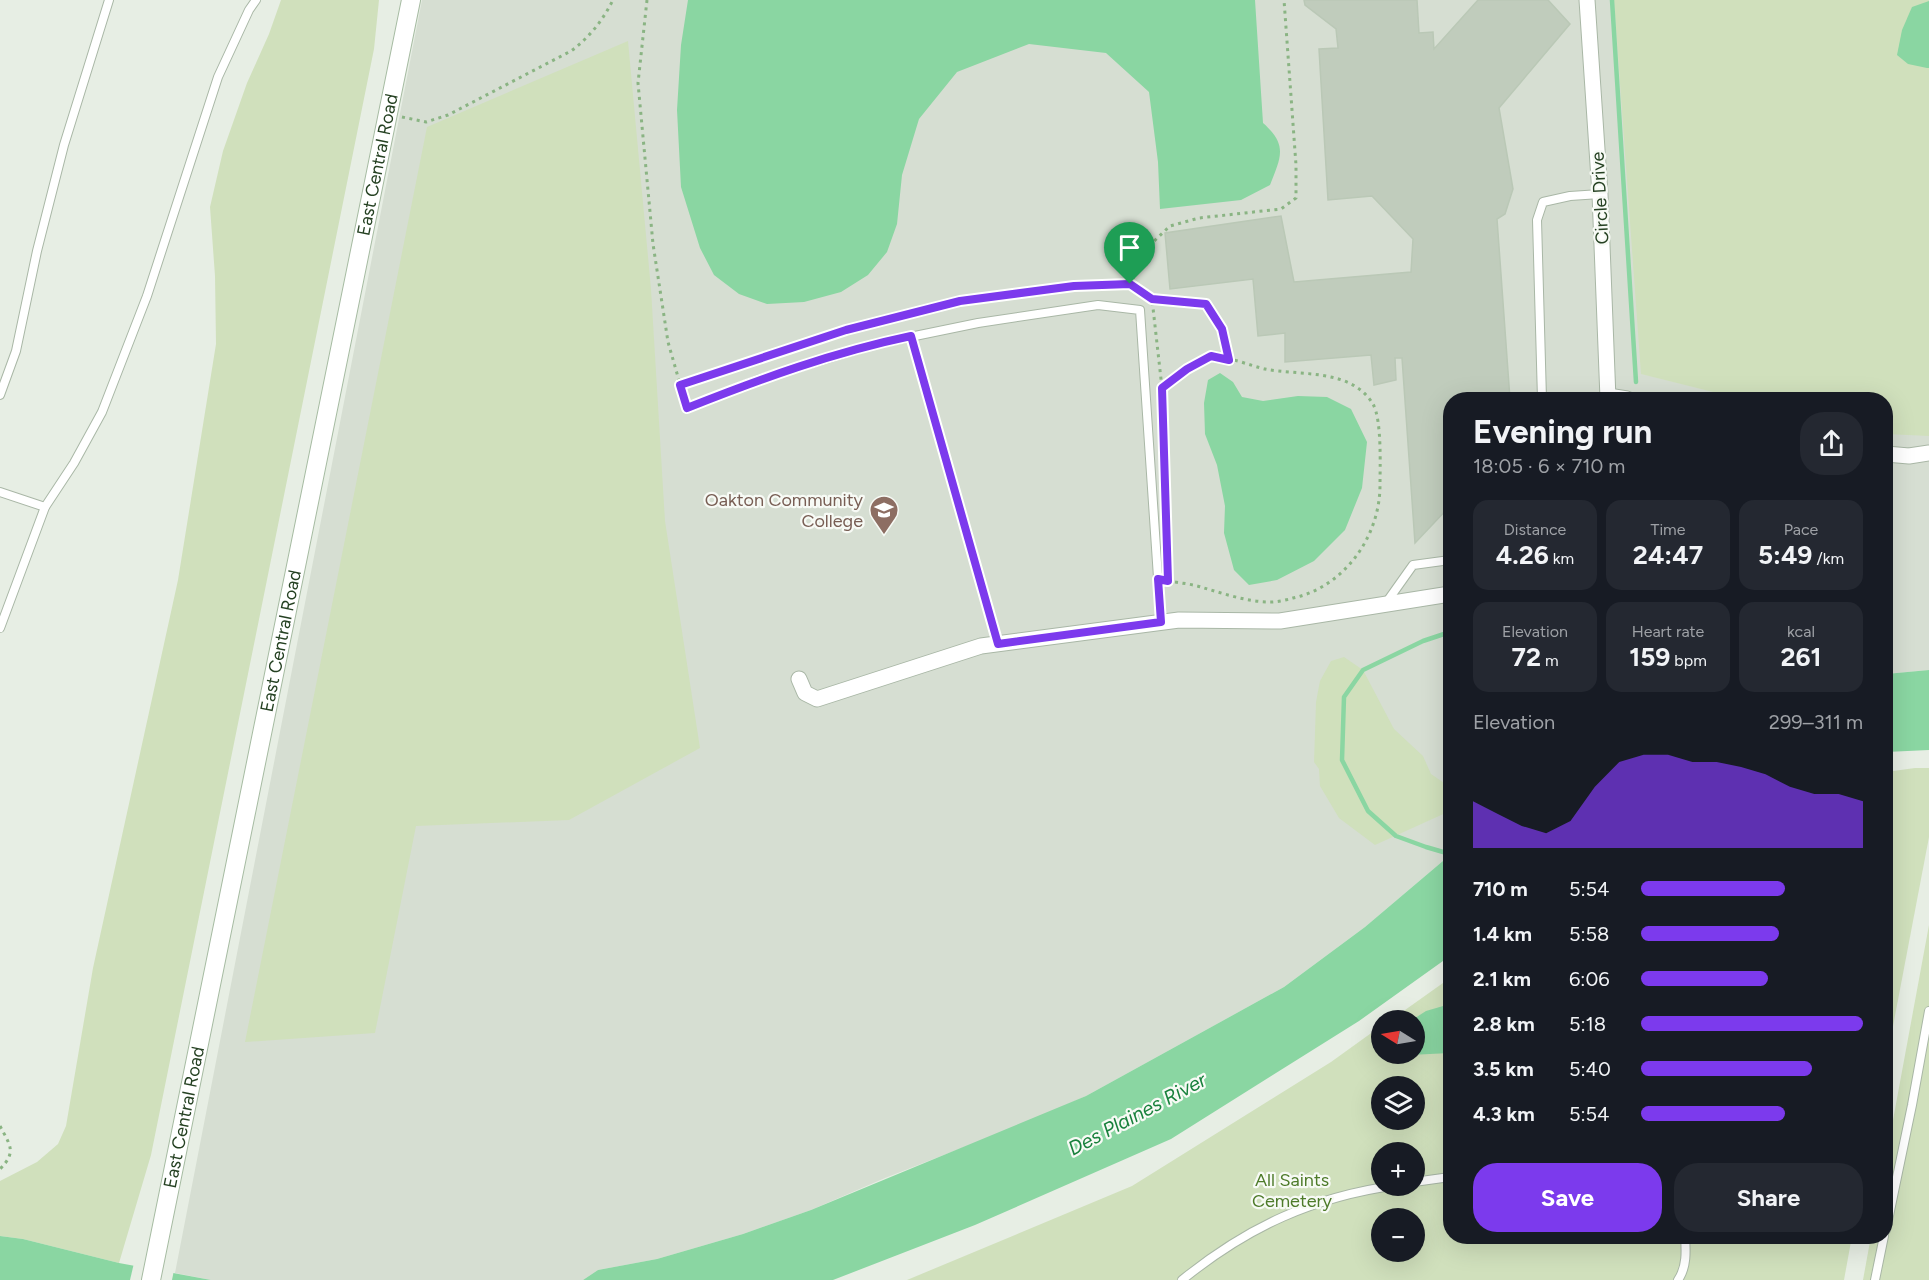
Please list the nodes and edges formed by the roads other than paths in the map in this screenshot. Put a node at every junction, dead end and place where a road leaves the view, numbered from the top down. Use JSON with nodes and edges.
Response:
{"nodes":[{"id":1,"x":109,"y":0,"type":"edge"},
{"id":2,"x":256,"y":0,"type":"edge"},
{"id":3,"x":411,"y":0,"type":"edge"},
{"id":4,"x":1587,"y":0,"type":"edge"},
{"id":5,"x":1600,"y":194,"type":"junction"},
{"id":6,"x":911,"y":336,"type":"junction"},
{"id":7,"x":1542,"y":392,"type":"edge"},
{"id":8,"x":1608,"y":392,"type":"edge"},
{"id":9,"x":0,"y":395,"type":"edge"},
{"id":10,"x":687,"y":408,"type":"road end"},
{"id":11,"x":1929,"y":453,"type":"edge"},
{"id":12,"x":1893,"y":455,"type":"edge"},
{"id":13,"x":0,"y":492,"type":"edge"},
{"id":14,"x":45,"y":507,"type":"junction"},
{"id":15,"x":1443,"y":561,"type":"edge"},
{"id":16,"x":1443,"y":595,"type":"edge"},
{"id":17,"x":1386,"y":603,"type":"junction"},
{"id":18,"x":1161,"y":622,"type":"junction"},
{"id":19,"x":0,"y":628,"type":"edge"},
{"id":20,"x":998,"y":644,"type":"junction"},
{"id":21,"x":799,"y":679,"type":"dead end"},
{"id":22,"x":1929,"y":1011,"type":"edge"},
{"id":23,"x":1443,"y":1178,"type":"edge"},
{"id":24,"x":1425,"y":1180,"type":"edge"},
{"id":25,"x":1371,"y":1189,"type":"edge"},
{"id":26,"x":1893,"y":1196,"type":"edge"},
{"id":27,"x":1685,"y":1244,"type":"edge"},
{"id":28,"x":1882,"y":1244,"type":"edge"},
{"id":29,"x":153,"y":1273,"type":"edge"},
{"id":30,"x":1182,"y":1280,"type":"edge"},
{"id":31,"x":1678,"y":1280,"type":"edge"},
{"id":32,"x":1875,"y":1280,"type":"edge"}],
"edges":[{"from":1,"to":9,"type":"lane"},
{"from":2,"to":14,"type":"lane"},
{"from":3,"to":29,"type":"main road","name":"East Central Road"},
{"from":4,"to":5,"type":"street","name":"Circle Drive"},
{"from":5,"to":7,"type":"lane"},
{"from":5,"to":8,"type":"street","name":"Circle Drive"},
{"from":6,"to":10,"type":"lane"},
{"from":6,"to":18,"type":"lane"},
{"from":6,"to":20,"type":"lane"},
{"from":11,"to":12,"type":"street"},
{"from":13,"to":14,"type":"lane"},
{"from":14,"to":19,"type":"lane"},
{"from":15,"to":17,"type":"lane"},
{"from":16,"to":17,"type":"street"},
{"from":17,"to":18,"type":"street"},
{"from":18,"to":20,"type":"street"},
{"from":20,"to":21,"type":"street"},
{"from":22,"to":26,"type":"lane"},
{"from":23,"to":24,"type":"lane"},
{"from":25,"to":30,"type":"lane"},
{"from":27,"to":31,"type":"lane"},
{"from":28,"to":32,"type":"lane"}]}
